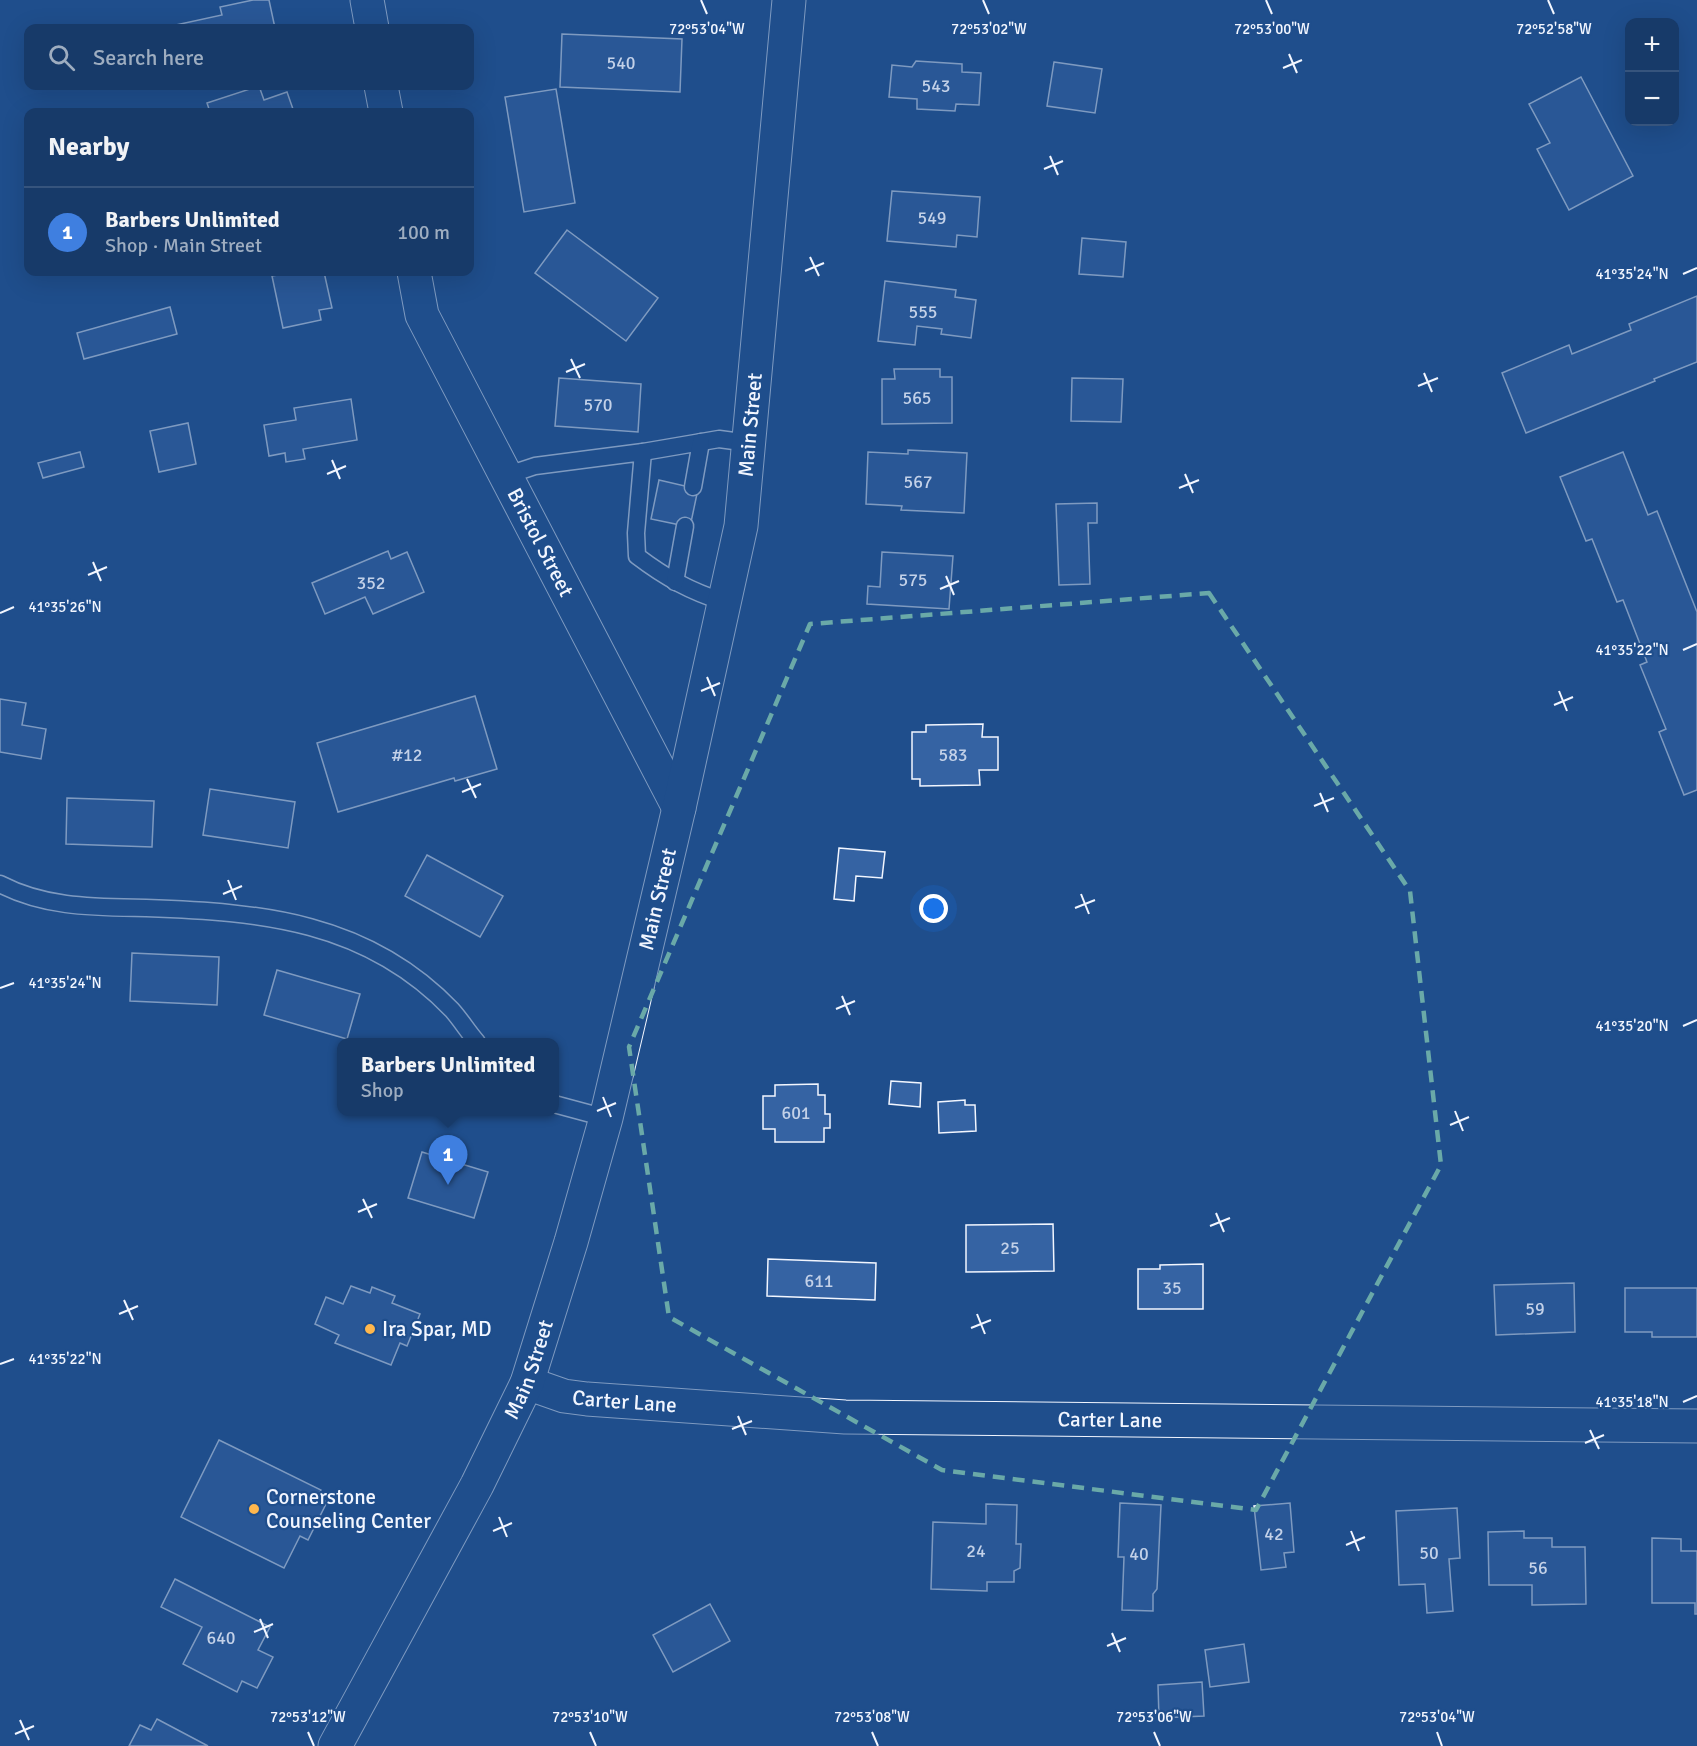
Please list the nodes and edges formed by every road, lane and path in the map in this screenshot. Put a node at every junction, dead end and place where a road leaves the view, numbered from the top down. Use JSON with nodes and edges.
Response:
{"nodes":[{"id":1,"x":367,"y":0,"type":"edge"},
{"id":2,"x":789,"y":0,"type":"edge"},
{"id":3,"x":371,"y":24,"type":"edge"},
{"id":4,"x":382,"y":90,"type":"edge"},
{"id":5,"x":385,"y":108,"type":"edge"},
{"id":6,"x":415,"y":276,"type":"edge"},
{"id":7,"x":701,"y":442,"type":"junction"},
{"id":8,"x":749,"y":443,"type":"junction"},
{"id":9,"x":643,"y":452,"type":"junction"},
{"id":10,"x":505,"y":476,"type":"junction"},
{"id":11,"x":693,"y":487,"type":"dead end"},
{"id":12,"x":685,"y":526,"type":"dead end"},
{"id":13,"x":675,"y":582,"type":"junction"},
{"id":14,"x":724,"y":602,"type":"junction"},
{"id":15,"x":679,"y":808,"type":"junction"},
{"id":16,"x":0,"y":884,"type":"edge"},
{"id":17,"x":474,"y":1038,"type":"edge"},
{"id":18,"x":559,"y":1105,"type":"edge"},
{"id":19,"x":606,"y":1118,"type":"junction"},
{"id":20,"x":527,"y":1383,"type":"junction"},
{"id":21,"x":1697,"y":1426,"type":"edge"},
{"id":22,"x":334,"y":1746,"type":"edge"}],
"edges":[{"from":1,"to":3,"type":"main road"},
{"from":2,"to":8,"type":"main road","name":"Main Street"},
{"from":4,"to":5,"type":"main road"},
{"from":6,"to":10,"type":"main road","name":"Bristol Street"},
{"from":7,"to":8,"type":"lane"},
{"from":7,"to":9,"type":"lane"},
{"from":7,"to":11,"type":"lane"},
{"from":8,"to":14,"type":"main road","name":"Main Street"},
{"from":9,"to":10,"type":"lane"},
{"from":9,"to":13,"type":"lane"},
{"from":10,"to":15,"type":"main road","name":"Bristol Street"},
{"from":12,"to":13,"type":"lane"},
{"from":13,"to":14,"type":"lane"},
{"from":14,"to":15,"type":"main road","name":"Main Street"},
{"from":15,"to":19,"type":"main road","name":"Main Street"},
{"from":16,"to":17,"type":"lane"},
{"from":18,"to":19,"type":"lane"},
{"from":19,"to":20,"type":"main road","name":"Main Street"},
{"from":20,"to":21,"type":"main road","name":"Carter Lane"},
{"from":20,"to":22,"type":"main road","name":"Main Street"}]}
